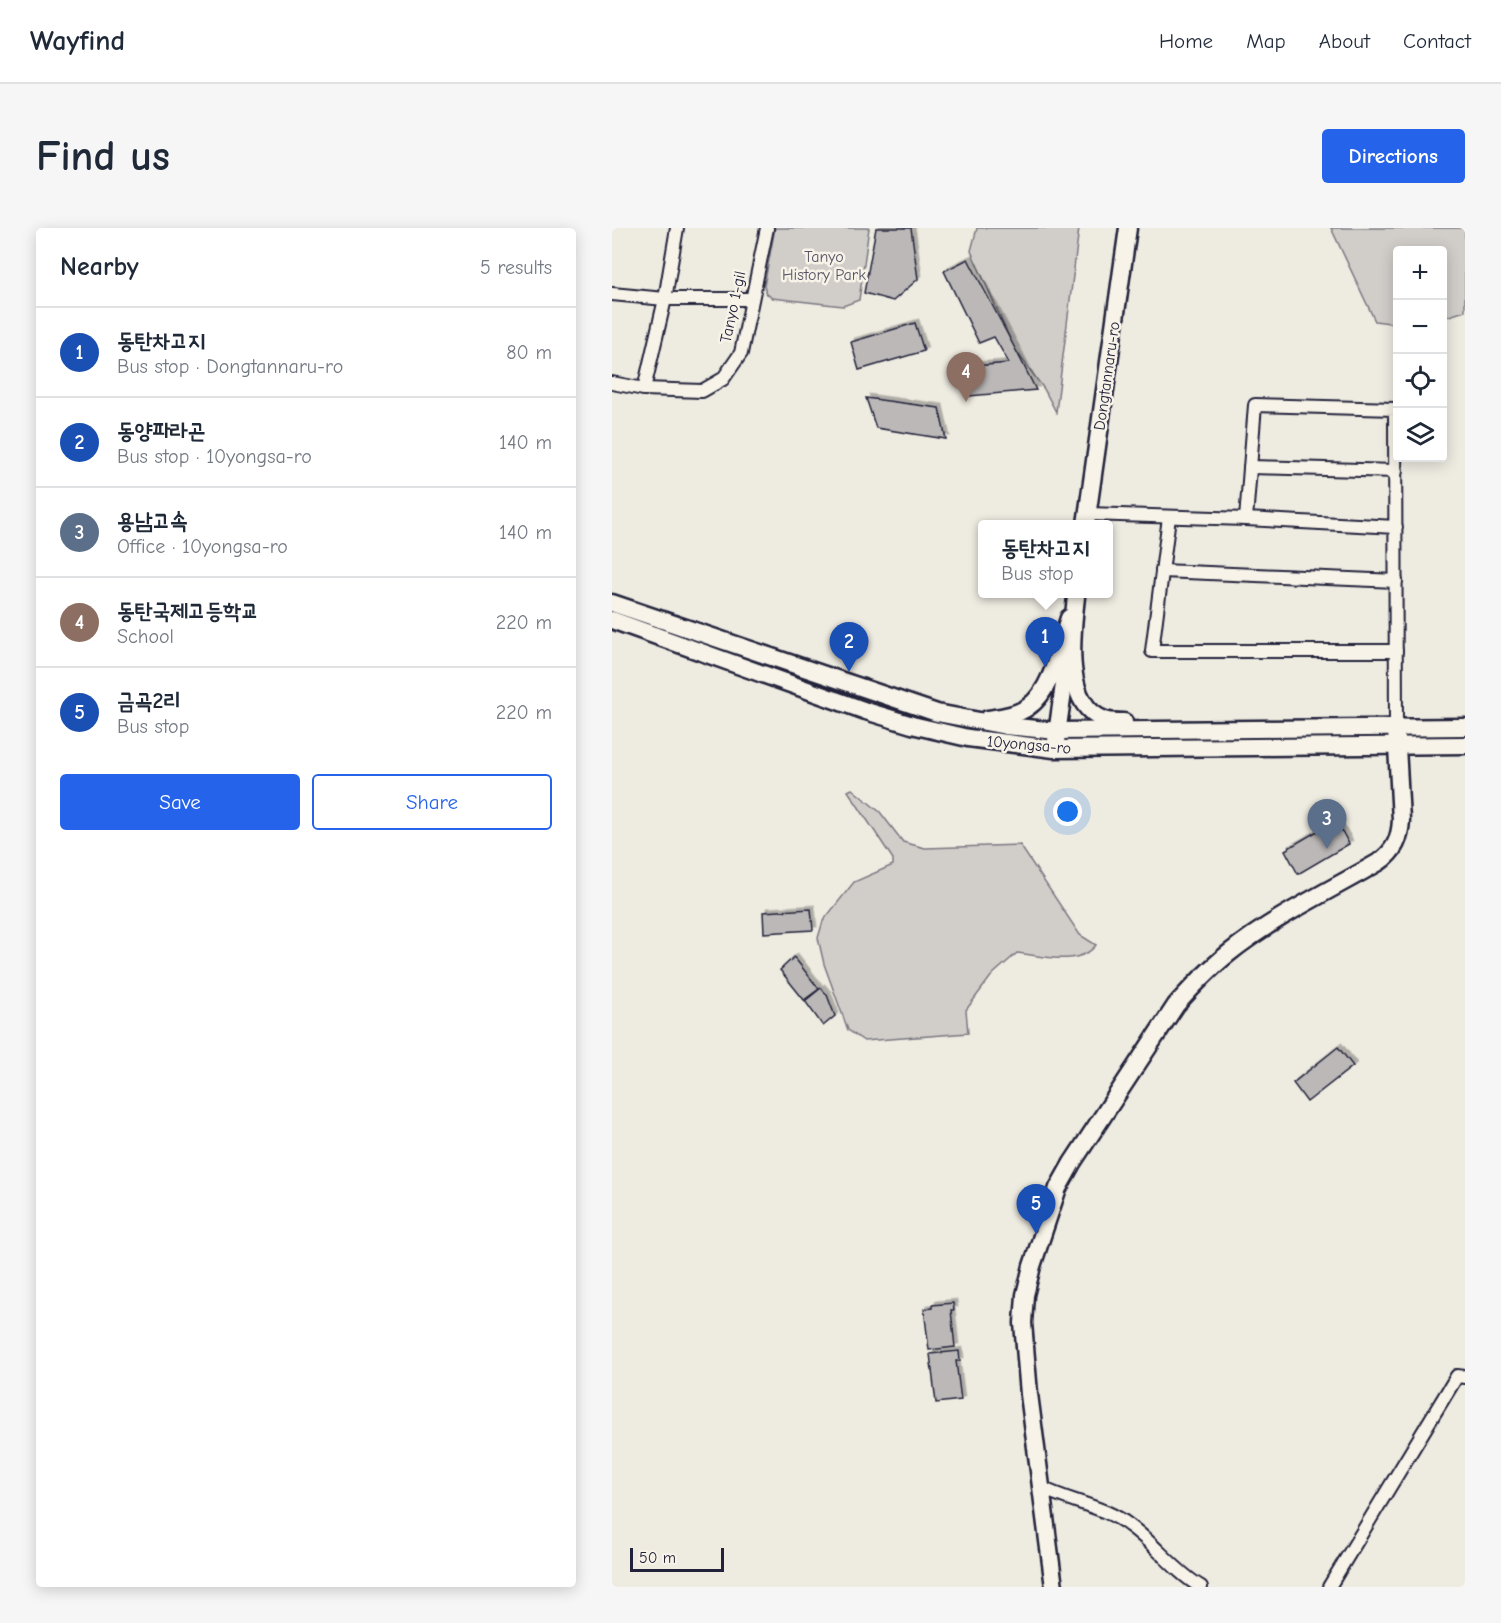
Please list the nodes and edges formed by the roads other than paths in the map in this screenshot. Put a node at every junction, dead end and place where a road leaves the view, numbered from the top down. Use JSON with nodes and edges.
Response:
{"nodes":[{"id":1,"x":677,"y":228,"type":"edge"},
{"id":2,"x":767,"y":228,"type":"edge"},
{"id":3,"x":1128,"y":228,"type":"edge"},
{"id":4,"x":612,"y":294,"type":"edge"},
{"id":5,"x":665,"y":299,"type":"junction"},
{"id":6,"x":752,"y":299,"type":"junction"},
{"id":7,"x":612,"y":383,"type":"edge"},
{"id":8,"x":644,"y":389,"type":"junction"},
{"id":9,"x":1250,"y":467,"type":"junction"},
{"id":10,"x":1396,"y":471,"type":"junction"},
{"id":11,"x":1169,"y":517,"type":"junction"},
{"id":12,"x":1087,"y":519,"type":"edge"},
{"id":13,"x":1246,"y":519,"type":"junction"},
{"id":14,"x":1396,"y":527,"type":"junction"},
{"id":15,"x":1162,"y":571,"type":"junction"},
{"id":16,"x":1396,"y":581,"type":"junction"},
{"id":17,"x":1075,"y":598,"type":"edge"},
{"id":18,"x":1076,"y":598,"type":"edge"},
{"id":19,"x":1076,"y":598,"type":"edge"},
{"id":20,"x":612,"y":603,"type":"edge"},
{"id":21,"x":612,"y":620,"type":"edge"},
{"id":22,"x":1396,"y":651,"type":"junction"},
{"id":23,"x":967,"y":720,"type":"junction"},
{"id":24,"x":1465,"y":727,"type":"edge"},
{"id":25,"x":1396,"y":728,"type":"junction"},
{"id":26,"x":1236,"y":729,"type":"junction"},
{"id":27,"x":1057,"y":731,"type":"junction"},
{"id":28,"x":1465,"y":745,"type":"edge"},
{"id":29,"x":1397,"y":746,"type":"junction"},
{"id":30,"x":1054,"y":749,"type":"junction"},
{"id":31,"x":1465,"y":1377,"type":"edge"},
{"id":32,"x":1040,"y":1487,"type":"junction"},
{"id":33,"x":1053,"y":1587,"type":"edge"},
{"id":34,"x":1201,"y":1587,"type":"edge"},
{"id":35,"x":1329,"y":1587,"type":"edge"}],
"edges":[{"from":1,"to":5,"type":"street"},
{"from":2,"to":6,"type":"street","name":"Tanyo 1-gil"},
{"from":3,"to":12,"type":"street","name":"Dongtannaru-ro"},
{"from":4,"to":5,"type":"street"},
{"from":5,"to":6,"type":"street"},
{"from":5,"to":8,"type":"street"},
{"from":6,"to":8,"type":"street","name":"Tanyo 1-gil"},
{"from":7,"to":8,"type":"street","name":"Tanyo 1-gil"},
{"from":9,"to":10,"type":"street"},
{"from":9,"to":10,"type":"street"},
{"from":9,"to":13,"type":"street"},
{"from":10,"to":14,"type":"street"},
{"from":11,"to":12,"type":"street"},
{"from":11,"to":13,"type":"street"},
{"from":11,"to":15,"type":"street"},
{"from":13,"to":14,"type":"street"},
{"from":14,"to":16,"type":"street"},
{"from":15,"to":16,"type":"street"},
{"from":15,"to":22,"type":"street"},
{"from":16,"to":22,"type":"street"},
{"from":17,"to":23,"type":"street"},
{"from":18,"to":26,"type":"street"},
{"from":19,"to":27,"type":"street"},
{"from":20,"to":23,"type":"street","name":"10yongsa-ro"},
{"from":21,"to":30,"type":"street","name":"10yongsa-ro"},
{"from":22,"to":25,"type":"street"},
{"from":23,"to":27,"type":"street","name":"10yongsa-ro"},
{"from":24,"to":25,"type":"street","name":"10yongsa-ro"},
{"from":25,"to":26,"type":"street","name":"10yongsa-ro"},
{"from":25,"to":29,"type":"street"},
{"from":26,"to":27,"type":"street","name":"10yongsa-ro"},
{"from":27,"to":30,"type":"street"},
{"from":28,"to":29,"type":"street","name":"10yongsa-ro"},
{"from":29,"to":30,"type":"street","name":"10yongsa-ro"},
{"from":29,"to":32,"type":"street"},
{"from":31,"to":35,"type":"street"},
{"from":32,"to":33,"type":"street"},
{"from":32,"to":34,"type":"street"}]}
